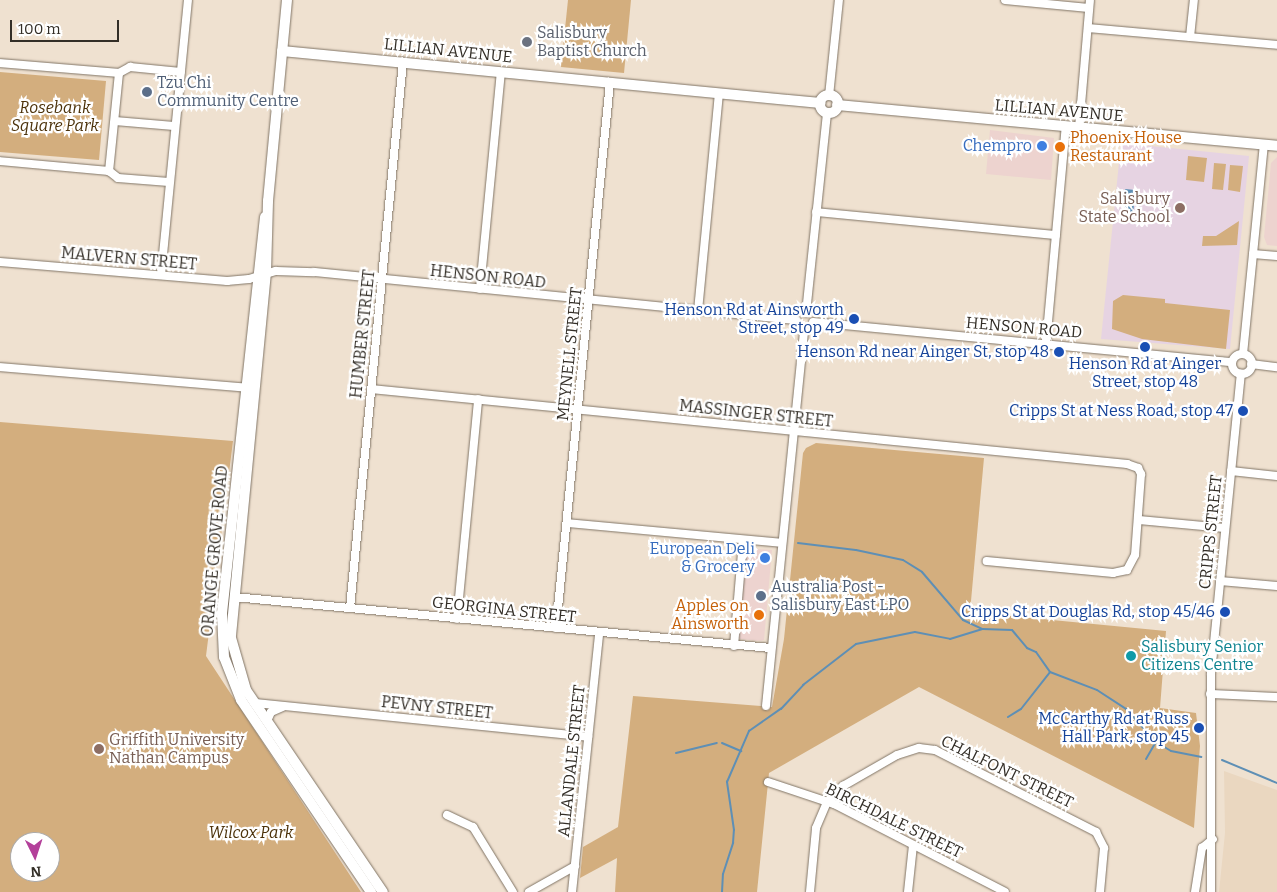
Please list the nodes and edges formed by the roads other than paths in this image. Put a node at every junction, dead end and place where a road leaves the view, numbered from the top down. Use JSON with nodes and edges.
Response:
{"nodes":[{"id":1,"x":188,"y":0,"type":"edge"},
{"id":2,"x":287,"y":0,"type":"edge"},
{"id":3,"x":839,"y":0,"type":"edge"},
{"id":4,"x":1005,"y":0,"type":"edge"},
{"id":5,"x":1194,"y":0,"type":"edge"},
{"id":6,"x":1090,"y":4,"type":"edge"},
{"id":7,"x":1088,"y":28,"type":"junction"},
{"id":8,"x":1190,"y":37,"type":"junction"},
{"id":9,"x":1277,"y":45,"type":"edge"},
{"id":10,"x":282,"y":51,"type":"junction"},
{"id":11,"x":402,"y":62,"type":"junction"},
{"id":12,"x":0,"y":63,"type":"edge"},
{"id":13,"x":181,"y":72,"type":"junction"},
{"id":14,"x":501,"y":72,"type":"junction"},
{"id":15,"x":119,"y":73,"type":"junction"},
{"id":16,"x":610,"y":82,"type":"junction"},
{"id":17,"x":719,"y":93,"type":"junction"},
{"id":18,"x":829,"y":96,"type":"junction"},
{"id":19,"x":820,"y":103,"type":"junction"},
{"id":20,"x":837,"y":105,"type":"junction"},
{"id":21,"x":827,"y":113,"type":"junction"},
{"id":22,"x":115,"y":121,"type":"junction"},
{"id":23,"x":174,"y":126,"type":"junction"},
{"id":24,"x":1066,"y":126,"type":"junction"},
{"id":25,"x":1079,"y":128,"type":"junction"},
{"id":26,"x":1264,"y":145,"type":"junction"},
{"id":27,"x":1277,"y":146,"type":"edge"},
{"id":28,"x":0,"y":161,"type":"edge"},
{"id":29,"x":109,"y":171,"type":"junction"},
{"id":30,"x":169,"y":182,"type":"junction"},
{"id":31,"x":816,"y":212,"type":"junction"},
{"id":32,"x":1056,"y":235,"type":"junction"},
{"id":33,"x":1253,"y":254,"type":"junction"},
{"id":34,"x":1277,"y":256,"type":"edge"},
{"id":35,"x":0,"y":262,"type":"edge"},
{"id":36,"x":261,"y":274,"type":"junction"},
{"id":37,"x":161,"y":275,"type":"junction"},
{"id":38,"x":382,"y":280,"type":"junction"},
{"id":39,"x":480,"y":289,"type":"junction"},
{"id":40,"x":589,"y":300,"type":"junction"},
{"id":41,"x":698,"y":311,"type":"junction"},
{"id":42,"x":806,"y":313,"type":"junction"},
{"id":43,"x":797,"y":320,"type":"junction"},
{"id":44,"x":813,"y":322,"type":"junction"},
{"id":45,"x":804,"y":329,"type":"junction"},
{"id":46,"x":1046,"y":344,"type":"junction"},
{"id":47,"x":1243,"y":354,"type":"junction"},
{"id":48,"x":1232,"y":362,"type":"junction"},
{"id":49,"x":1251,"y":364,"type":"junction"},
{"id":50,"x":0,"y":367,"type":"edge"},
{"id":51,"x":1277,"y":367,"type":"edge"},
{"id":52,"x":1241,"y":374,"type":"junction"},
{"id":53,"x":250,"y":388,"type":"junction"},
{"id":54,"x":371,"y":389,"type":"junction"},
{"id":55,"x":478,"y":399,"type":"junction"},
{"id":56,"x":578,"y":409,"type":"junction"},
{"id":57,"x":793,"y":431,"type":"junction"},
{"id":58,"x":1231,"y":472,"type":"junction"},
{"id":59,"x":1277,"y":476,"type":"edge"},
{"id":60,"x":1139,"y":520,"type":"junction"},
{"id":61,"x":567,"y":522,"type":"junction"},
{"id":62,"x":1225,"y":528,"type":"junction"},
{"id":63,"x":743,"y":540,"type":"junction"},
{"id":64,"x":782,"y":543,"type":"junction"},
{"id":65,"x":987,"y":560,"type":"dead end"},
{"id":66,"x":1220,"y":581,"type":"junction"},
{"id":67,"x":1277,"y":586,"type":"edge"},
{"id":68,"x":234,"y":597,"type":"junction"},
{"id":69,"x":350,"y":608,"type":"junction"},
{"id":70,"x":456,"y":619,"type":"junction"},
{"id":71,"x":556,"y":628,"type":"junction"},
{"id":72,"x":600,"y":633,"type":"junction"},
{"id":73,"x":734,"y":646,"type":"junction"},
{"id":74,"x":771,"y":648,"type":"junction"},
{"id":75,"x":1210,"y":694,"type":"junction"},
{"id":76,"x":1277,"y":697,"type":"edge"},
{"id":77,"x":255,"y":703,"type":"junction"},
{"id":78,"x":766,"y":706,"type":"dead end"},
{"id":79,"x":283,"y":707,"type":"junction"},
{"id":80,"x":267,"y":721,"type":"junction"},
{"id":81,"x":588,"y":737,"type":"junction"},
{"id":82,"x":768,"y":782,"type":"dead end"},
{"id":83,"x":827,"y":802,"type":"junction"},
{"id":84,"x":447,"y":815,"type":"dead end"},
{"id":85,"x":1213,"y":839,"type":"junction"},
{"id":86,"x":913,"y":845,"type":"junction"},
{"id":87,"x":575,"y":866,"type":"junction"},
{"id":88,"x":371,"y":892,"type":"edge"},
{"id":89,"x":384,"y":892,"type":"edge"},
{"id":90,"x":513,"y":892,"type":"edge"},
{"id":91,"x":529,"y":892,"type":"edge"},
{"id":92,"x":572,"y":892,"type":"edge"},
{"id":93,"x":810,"y":892,"type":"edge"},
{"id":94,"x":908,"y":892,"type":"edge"},
{"id":95,"x":1004,"y":892,"type":"edge"},
{"id":96,"x":1100,"y":892,"type":"edge"},
{"id":97,"x":1195,"y":892,"type":"edge"},
{"id":98,"x":1211,"y":892,"type":"edge"}],
"edges":[{"from":1,"to":13,"type":"street"},
{"from":2,"to":10,"type":"main road","name":"ORANGE GROVE ROAD"},
{"from":3,"to":18,"type":"street"},
{"from":4,"to":6,"type":"street"},
{"from":5,"to":8,"type":"street"},
{"from":6,"to":7,"type":"street"},
{"from":7,"to":8,"type":"street"},
{"from":7,"to":25,"type":"street"},
{"from":8,"to":9,"type":"street"},
{"from":10,"to":11,"type":"main road","name":"LILLIAN AVENUE"},
{"from":10,"to":36,"type":"main road","name":"ORANGE GROVE ROAD"},
{"from":11,"to":14,"type":"main road","name":"LILLIAN AVENUE"},
{"from":11,"to":38,"type":"street","name":"HUMBER STREET"},
{"from":12,"to":15,"type":"street"},
{"from":13,"to":15,"type":"street"},
{"from":13,"to":23,"type":"street"},
{"from":14,"to":16,"type":"main road","name":"LILLIAN AVENUE"},
{"from":14,"to":39,"type":"street"},
{"from":15,"to":22,"type":"street"},
{"from":16,"to":17,"type":"main road","name":"LILLIAN AVENUE"},
{"from":16,"to":40,"type":"street","name":"MEYNELL STREET"},
{"from":17,"to":19,"type":"main road","name":"LILLIAN AVENUE"},
{"from":17,"to":41,"type":"street"},
{"from":18,"to":19,"type":"main road"},
{"from":18,"to":20,"type":"main road"},
{"from":19,"to":21,"type":"main road"},
{"from":20,"to":21,"type":"main road"},
{"from":20,"to":24,"type":"main road","name":"LILLIAN AVENUE"},
{"from":21,"to":31,"type":"street"},
{"from":22,"to":23,"type":"street"},
{"from":22,"to":29,"type":"street"},
{"from":23,"to":30,"type":"street"},
{"from":24,"to":25,"type":"main road","name":"LILLIAN AVENUE"},
{"from":24,"to":32,"type":"street"},
{"from":25,"to":26,"type":"main road","name":"LILLIAN AVENUE"},
{"from":26,"to":27,"type":"main road","name":"LILLIAN AVENUE"},
{"from":26,"to":33,"type":"street"},
{"from":28,"to":29,"type":"street"},
{"from":29,"to":30,"type":"street"},
{"from":30,"to":37,"type":"street"},
{"from":31,"to":32,"type":"street"},
{"from":31,"to":42,"type":"street"},
{"from":32,"to":46,"type":"street"},
{"from":33,"to":34,"type":"street"},
{"from":33,"to":47,"type":"street"},
{"from":35,"to":37,"type":"street","name":"MALVERN STREET"},
{"from":36,"to":37,"type":"street","name":"MALVERN STREET"},
{"from":36,"to":38,"type":"street","name":"HENSON ROAD"},
{"from":36,"to":53,"type":"main road","name":"ORANGE GROVE ROAD"},
{"from":38,"to":39,"type":"street","name":"HENSON ROAD"},
{"from":38,"to":54,"type":"street","name":"HUMBER STREET"},
{"from":39,"to":40,"type":"street","name":"HENSON ROAD"},
{"from":40,"to":41,"type":"street","name":"HENSON ROAD"},
{"from":40,"to":56,"type":"street","name":"MEYNELL STREET"},
{"from":41,"to":43,"type":"street","name":"HENSON ROAD"},
{"from":42,"to":43,"type":"street"},
{"from":42,"to":44,"type":"street"},
{"from":43,"to":45,"type":"street"},
{"from":44,"to":45,"type":"street"},
{"from":44,"to":46,"type":"street","name":"HENSON ROAD"},
{"from":45,"to":57,"type":"street"},
{"from":46,"to":48,"type":"street","name":"HENSON ROAD"},
{"from":47,"to":48,"type":"street"},
{"from":47,"to":49,"type":"street"},
{"from":48,"to":52,"type":"street"},
{"from":49,"to":51,"type":"street"},
{"from":49,"to":52,"type":"street"},
{"from":50,"to":53,"type":"street"},
{"from":52,"to":58,"type":"street","name":"CRIPPS STREET"},
{"from":53,"to":68,"type":"main road","name":"ORANGE GROVE ROAD"},
{"from":53,"to":88,"type":"main road","name":"ORANGE GROVE ROAD"},
{"from":54,"to":55,"type":"street","name":"MASSINGER STREET"},
{"from":54,"to":69,"type":"street","name":"HUMBER STREET"},
{"from":55,"to":56,"type":"street","name":"MASSINGER STREET"},
{"from":55,"to":70,"type":"street"},
{"from":56,"to":57,"type":"street","name":"MASSINGER STREET"},
{"from":56,"to":61,"type":"street","name":"MEYNELL STREET"},
{"from":57,"to":60,"type":"street","name":"MASSINGER STREET"},
{"from":57,"to":64,"type":"street"},
{"from":58,"to":59,"type":"street"},
{"from":58,"to":62,"type":"street","name":"CRIPPS STREET"},
{"from":60,"to":62,"type":"street"},
{"from":60,"to":65,"type":"street"},
{"from":61,"to":63,"type":"street"},
{"from":61,"to":71,"type":"street","name":"MEYNELL STREET"},
{"from":62,"to":66,"type":"street","name":"CRIPPS STREET"},
{"from":63,"to":64,"type":"street"},
{"from":63,"to":73,"type":"street"},
{"from":64,"to":74,"type":"street"},
{"from":66,"to":67,"type":"street"},
{"from":66,"to":75,"type":"street","name":"CRIPPS STREET"},
{"from":68,"to":69,"type":"street","name":"GEORGINA STREET"},
{"from":68,"to":77,"type":"main road","name":"ORANGE GROVE ROAD"},
{"from":69,"to":70,"type":"street","name":"GEORGINA STREET"},
{"from":70,"to":71,"type":"street","name":"GEORGINA STREET"},
{"from":71,"to":72,"type":"street","name":"GEORGINA STREET"},
{"from":72,"to":73,"type":"street","name":"GEORGINA STREET"},
{"from":72,"to":81,"type":"street","name":"ALLANDALE STREET"},
{"from":73,"to":74,"type":"street","name":"GEORGINA STREET"},
{"from":74,"to":78,"type":"street"},
{"from":75,"to":76,"type":"street"},
{"from":75,"to":85,"type":"street","name":"CRIPPS STREET"},
{"from":77,"to":79,"type":"street","name":"PEVNY STREET"},
{"from":77,"to":80,"type":"main road","name":"ORANGE GROVE ROAD"},
{"from":79,"to":80,"type":"street"},
{"from":79,"to":81,"type":"street","name":"PEVNY STREET"},
{"from":80,"to":89,"type":"main road","name":"ORANGE GROVE ROAD"},
{"from":81,"to":87,"type":"street","name":"ALLANDALE STREET"},
{"from":82,"to":83,"type":"street","name":"BIRCHDALE STREET"},
{"from":83,"to":86,"type":"street","name":"BIRCHDALE STREET"},
{"from":83,"to":93,"type":"street"},
{"from":83,"to":96,"type":"street","name":"CHALFONT STREET"},
{"from":84,"to":90,"type":"street"},
{"from":85,"to":97,"type":"street"},
{"from":85,"to":98,"type":"street","name":"CRIPPS STREET"},
{"from":86,"to":94,"type":"street"},
{"from":86,"to":95,"type":"street","name":"BIRCHDALE STREET"},
{"from":87,"to":91,"type":"street"},
{"from":87,"to":92,"type":"street","name":"ALLANDALE STREET"}]}
